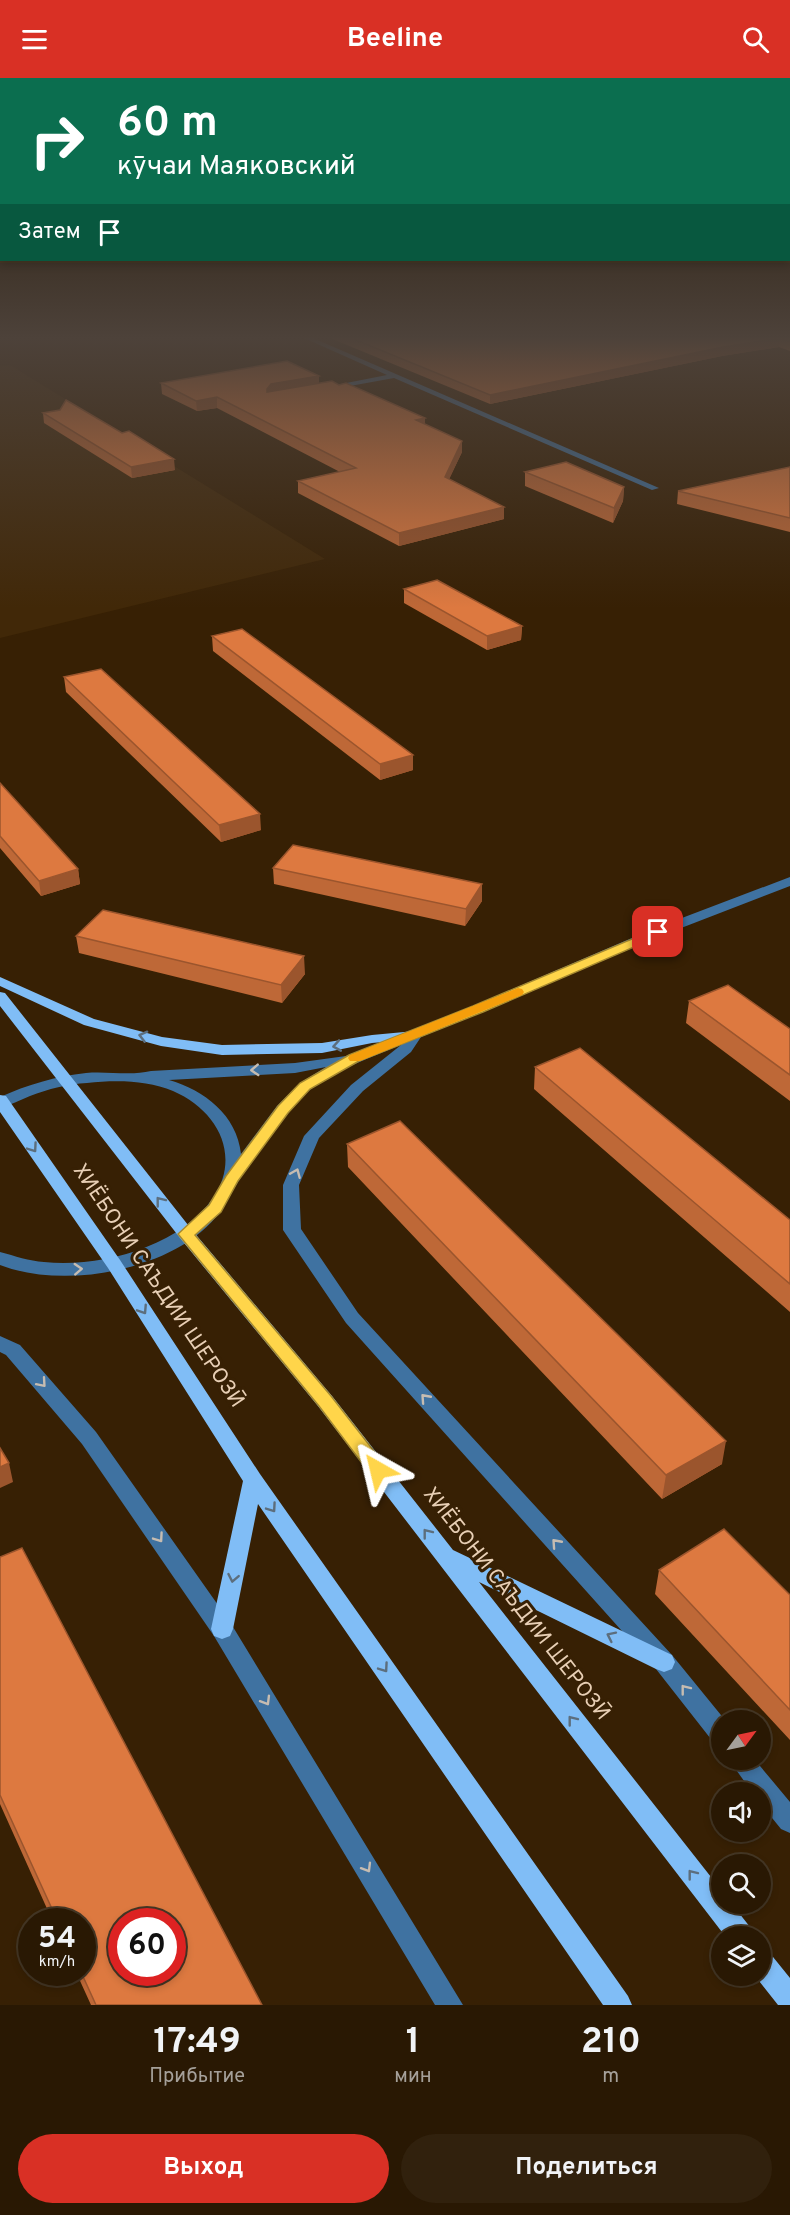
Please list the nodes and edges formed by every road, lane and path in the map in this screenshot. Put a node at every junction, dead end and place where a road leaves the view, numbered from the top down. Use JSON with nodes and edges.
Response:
{"nodes":[{"id":1,"x":514,"y":428,"type":"edge"},
{"id":2,"x":655,"y":488,"type":"dead end"},
{"id":3,"x":790,"y":881,"type":"edge"},
{"id":4,"x":0,"y":981,"type":"edge"},
{"id":5,"x":0,"y":996,"type":"edge"},
{"id":6,"x":416,"y":1035,"type":"junction"},
{"id":7,"x":354,"y":1058,"type":"junction"},
{"id":8,"x":136,"y":1077,"type":"junction"},
{"id":9,"x":66,"y":1079,"type":"junction"},
{"id":10,"x":0,"y":1102,"type":"edge"},
{"id":11,"x":231,"y":1179,"type":"junction"},
{"id":12,"x":186,"y":1234,"type":"junction"},
{"id":13,"x":0,"y":1258,"type":"edge"},
{"id":14,"x":114,"y":1264,"type":"junction"},
{"id":15,"x":47,"y":1269,"type":"junction"},
{"id":16,"x":0,"y":1270,"type":"edge"},
{"id":17,"x":0,"y":1343,"type":"edge"},
{"id":18,"x":253,"y":1480,"type":"junction"},
{"id":19,"x":443,"y":1555,"type":"junction"},
{"id":20,"x":222,"y":1629,"type":"junction"},
{"id":21,"x":664,"y":1662,"type":"junction"},
{"id":22,"x":711,"y":1721,"type":"edge"},
{"id":23,"x":749,"y":1770,"type":"edge"},
{"id":24,"x":790,"y":1821,"type":"edge"},
{"id":25,"x":733,"y":1926,"type":"edge"},
{"id":26,"x":771,"y":1975,"type":"edge"},
{"id":27,"x":790,"y":1999,"type":"edge"},
{"id":28,"x":450,"y":2005,"type":"edge"},
{"id":29,"x":619,"y":2005,"type":"edge"}],
"edges":[{"from":1,"to":2,"type":"street"},
{"from":3,"to":6,"type":"street"},
{"from":6,"to":4,"type":"main road","one_way":true},
{"from":5,"to":9,"type":"main road","name":"ХИЁБОНИ САЪДИИ ШЕРОЗӢ"},
{"from":6,"to":7,"type":"street"},
{"from":21,"to":6,"type":"street","one_way":true},
{"from":7,"to":8,"type":"street","one_way":true},
{"from":7,"to":11,"type":"street"},
{"from":8,"to":9,"type":"street"},
{"from":8,"to":11,"type":"street"},
{"from":9,"to":10,"type":"street"},
{"from":12,"to":9,"type":"main road","name":"ХИЁБОНИ САЪДИИ ШЕРОЗӢ","one_way":true},
{"from":10,"to":14,"type":"main road","name":"ХИЁБОНИ САЪДИИ ШЕРОЗӢ","one_way":true},
{"from":11,"to":12,"type":"street"},
{"from":12,"to":14,"type":"street"},
{"from":19,"to":12,"type":"main road","name":"ХИЁБОНИ САЪДИИ ШЕРОЗӢ","one_way":true},
{"from":13,"to":15,"type":"street"},
{"from":15,"to":14,"type":"street","one_way":true},
{"from":14,"to":18,"type":"main road","name":"ХИЁБОНИ САЪДИИ ШЕРОЗӢ","one_way":true},
{"from":15,"to":16,"type":"street"},
{"from":17,"to":20,"type":"street","one_way":true},
{"from":18,"to":20,"type":"main road","one_way":true},
{"from":18,"to":29,"type":"main road","name":"ХИЁБОНИ САЪДИИ ШЕРОЗӢ","one_way":true},
{"from":21,"to":19,"type":"main road","one_way":true},
{"from":25,"to":19,"type":"main road","name":"ХИЁБОНИ САЪДИИ ШЕРОЗӢ","one_way":true},
{"from":20,"to":28,"type":"street","one_way":true},
{"from":22,"to":21,"type":"street","one_way":true},
{"from":23,"to":24,"type":"street"},
{"from":26,"to":27,"type":"main road"}]}
